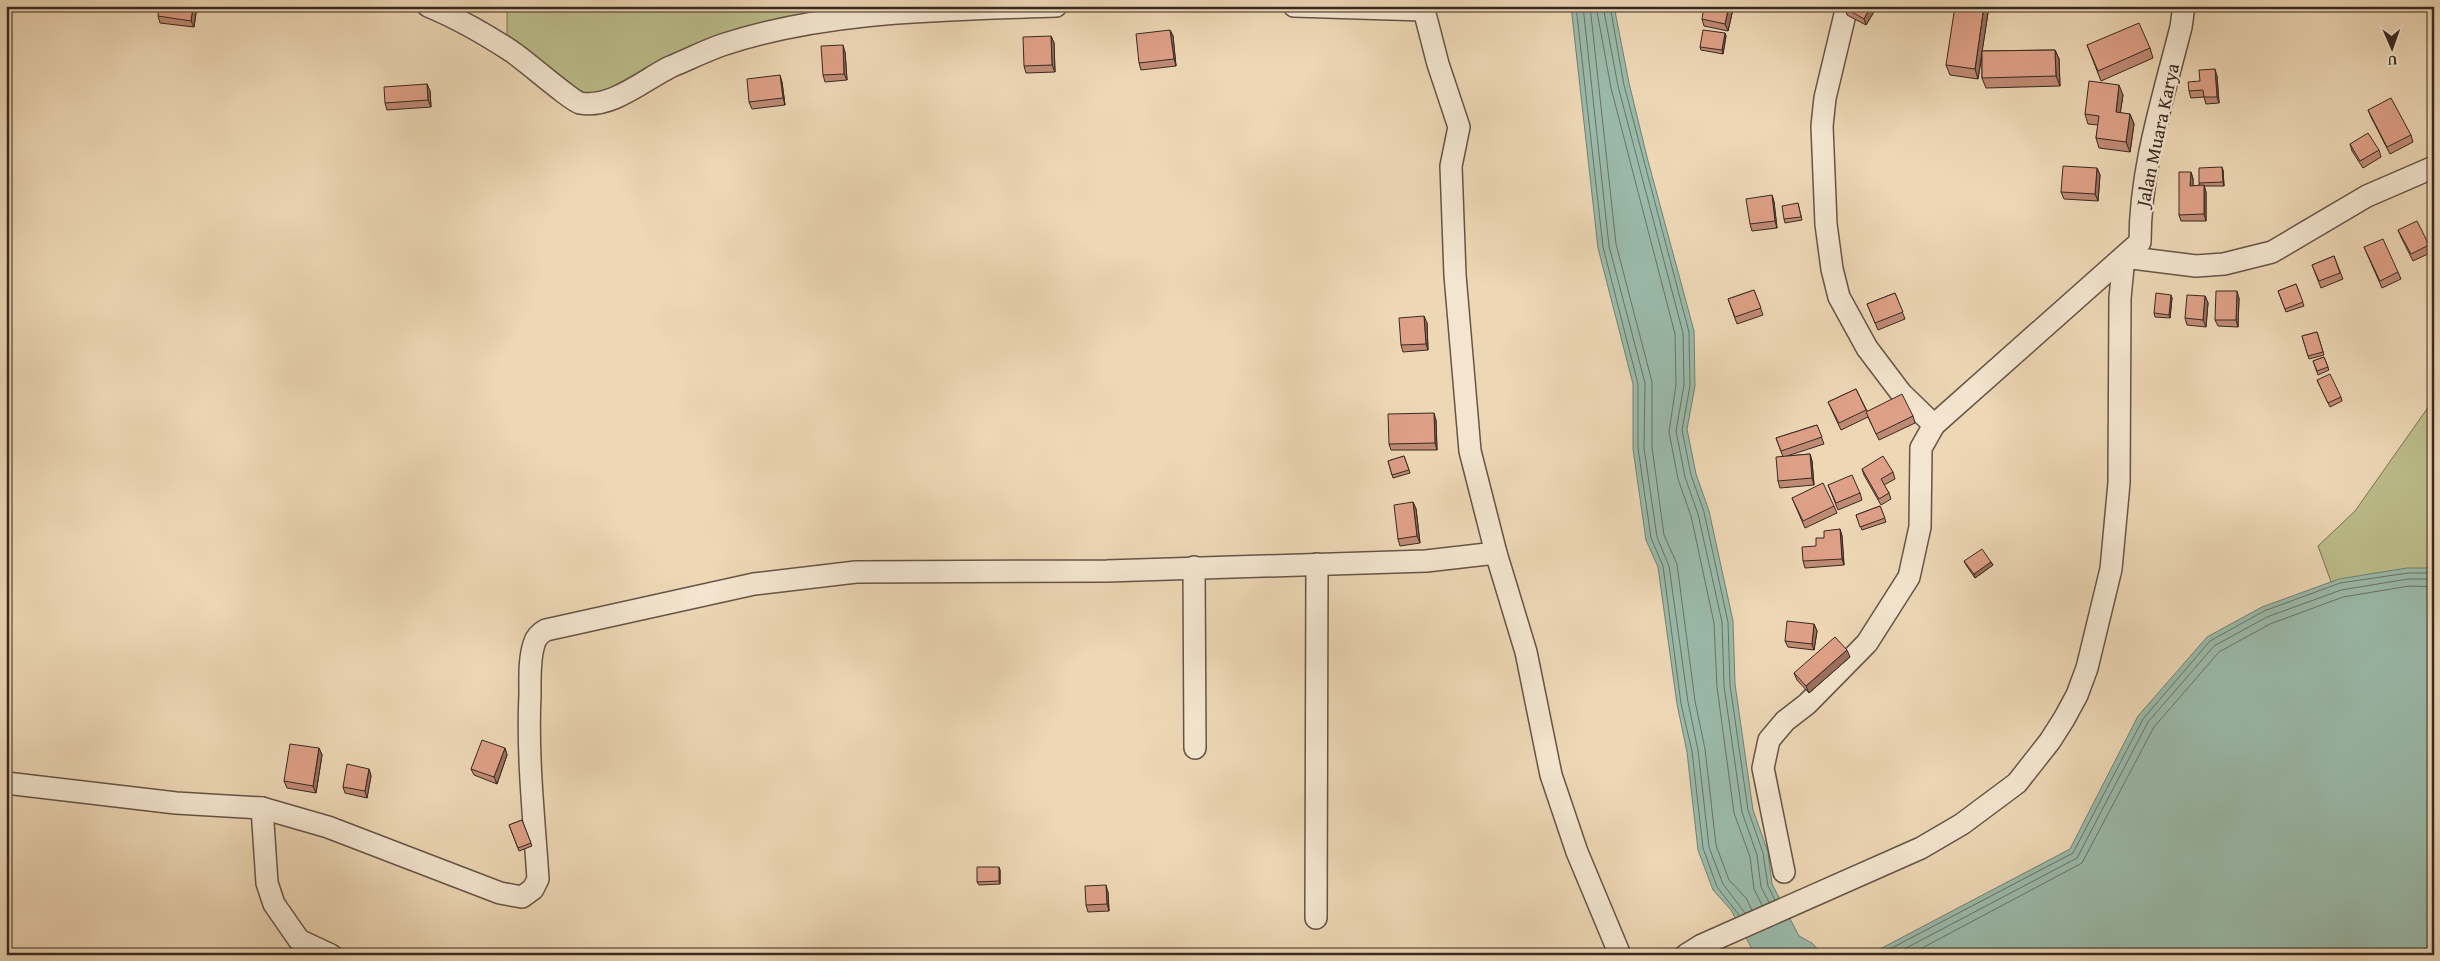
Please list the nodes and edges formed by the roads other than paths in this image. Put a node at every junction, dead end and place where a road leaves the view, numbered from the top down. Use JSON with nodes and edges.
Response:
{"nodes":[{"id":1,"x":428,"y":6,"type":"edge"},
{"id":2,"x":1056,"y":6,"type":"edge"},
{"id":3,"x":1294,"y":6,"type":"edge"},
{"id":4,"x":1847,"y":6,"type":"edge"},
{"id":5,"x":2184,"y":6,"type":"edge"},
{"id":6,"x":1423,"y":8,"type":"edge"},
{"id":7,"x":2434,"y":167,"type":"edge"},
{"id":8,"x":2124,"y":257,"type":"junction"},
{"id":9,"x":1934,"y":425,"type":"junction"},
{"id":10,"x":1496,"y":553,"type":"junction"},
{"id":11,"x":1317,"y":564,"type":"junction"},
{"id":12,"x":1194,"y":567,"type":"junction"},
{"id":13,"x":1195,"y":748,"type":"dead end"},
{"id":14,"x":6,"y":783,"type":"edge"},
{"id":15,"x":262,"y":808,"type":"junction"},
{"id":16,"x":1784,"y":872,"type":"dead end"},
{"id":17,"x":1316,"y":918,"type":"dead end"},
{"id":18,"x":1694,"y":950,"type":"edge"},
{"id":19,"x":331,"y":955,"type":"edge"},
{"id":20,"x":1620,"y":955,"type":"edge"}],
"edges":[{"from":1,"to":2,"type":"street"},
{"from":3,"to":6,"type":"street"},
{"from":4,"to":9,"type":"street"},
{"from":5,"to":8,"type":"street","name":"Jalan Muara Karya"},
{"from":6,"to":10,"type":"street"},
{"from":7,"to":8,"type":"street"},
{"from":8,"to":9,"type":"street","name":"Jalan Muara Karya"},
{"from":8,"to":18,"type":"street"},
{"from":9,"to":16,"type":"street","name":"Jalan Muara Karya"},
{"from":10,"to":11,"type":"street"},
{"from":10,"to":20,"type":"street"},
{"from":11,"to":12,"type":"street"},
{"from":11,"to":17,"type":"street"},
{"from":12,"to":13,"type":"street"},
{"from":12,"to":15,"type":"street"},
{"from":14,"to":15,"type":"street"},
{"from":15,"to":19,"type":"street"}]}
